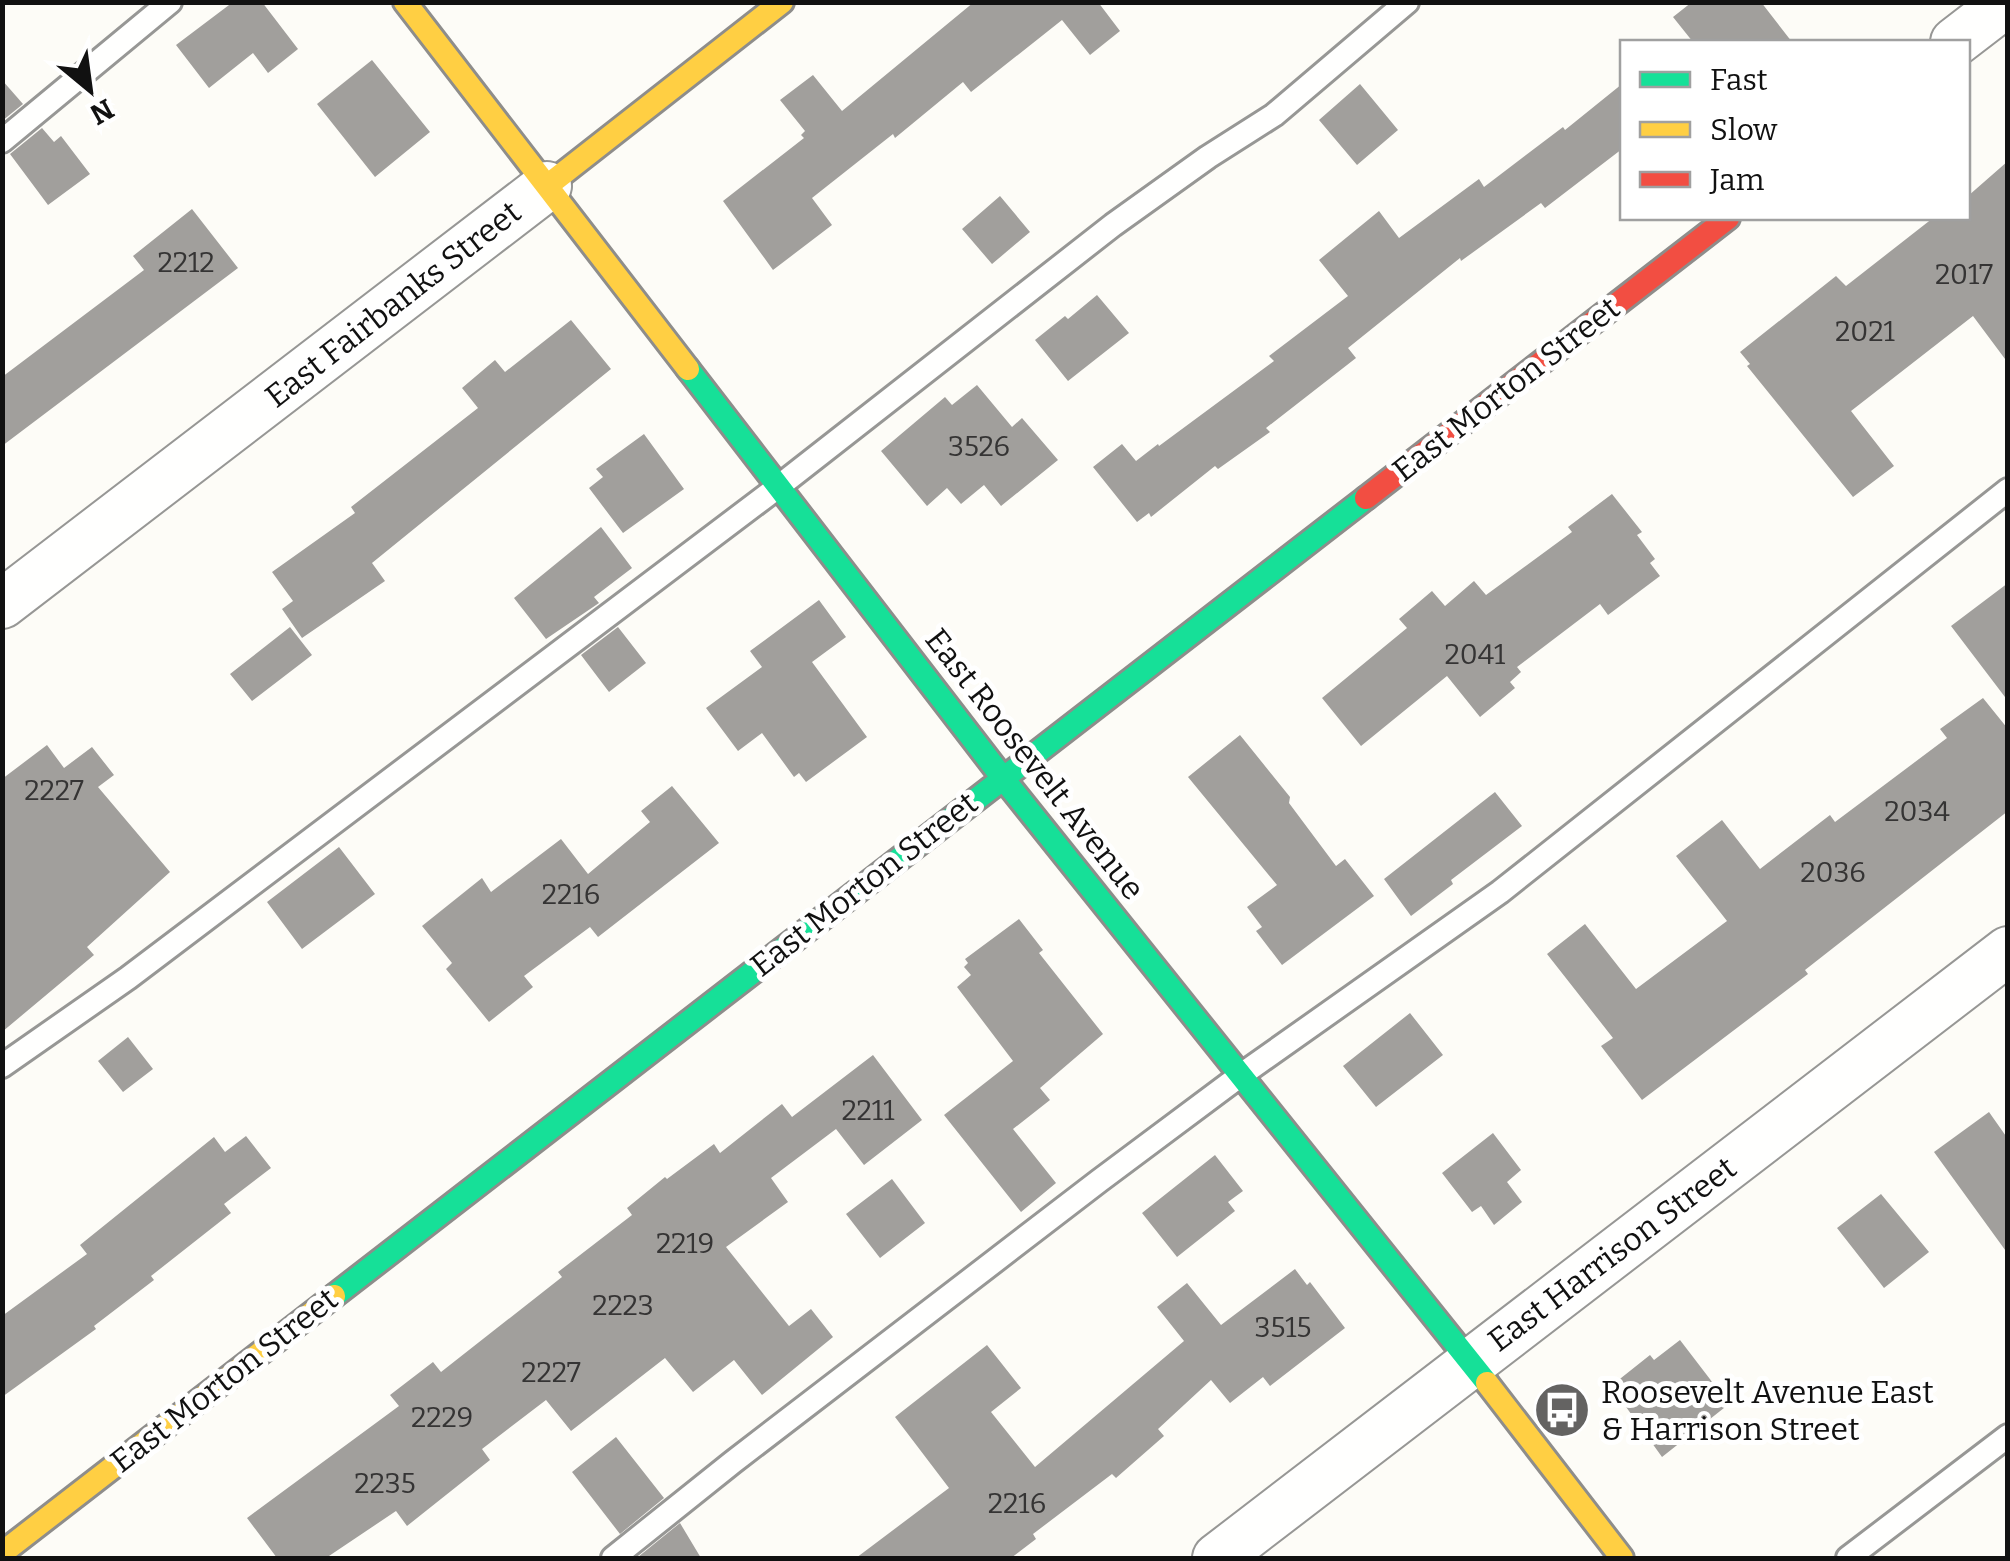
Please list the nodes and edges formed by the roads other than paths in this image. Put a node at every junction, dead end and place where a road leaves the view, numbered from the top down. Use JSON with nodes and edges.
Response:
{"nodes":[{"id":1,"x":170,"y":2,"type":"edge"},
{"id":2,"x":406,"y":2,"type":"edge"},
{"id":3,"x":782,"y":2,"type":"edge"},
{"id":4,"x":1407,"y":2,"type":"edge"},
{"id":5,"x":2007,"y":2,"type":"edge"},
{"id":6,"x":1959,"y":40,"type":"edge"},
{"id":7,"x":2,"y":140,"type":"edge"},
{"id":8,"x":547,"y":186,"type":"junction"},
{"id":9,"x":1725,"y":220,"type":"edge"},
{"id":10,"x":778,"y":487,"type":"junction"},
{"id":11,"x":2008,"y":490,"type":"edge"},
{"id":12,"x":2,"y":604,"type":"edge"},
{"id":13,"x":1002,"y":777,"type":"junction"},
{"id":14,"x":2008,"y":950,"type":"edge"},
{"id":15,"x":2,"y":1066,"type":"edge"},
{"id":16,"x":1241,"y":1075,"type":"junction"},
{"id":17,"x":1471,"y":1362,"type":"junction"},
{"id":18,"x":2008,"y":1436,"type":"edge"},
{"id":19,"x":2,"y":1552,"type":"edge"},
{"id":20,"x":613,"y":1558,"type":"edge"},
{"id":21,"x":1217,"y":1558,"type":"edge"},
{"id":22,"x":1622,"y":1558,"type":"edge"},
{"id":23,"x":1848,"y":1558,"type":"edge"}],
"edges":[{"from":1,"to":7,"type":"lane"},
{"from":2,"to":8,"type":"street","name":"East Roosevelt Avenue"},
{"from":3,"to":8,"type":"street","name":"East Fairbanks Street"},
{"from":4,"to":10,"type":"lane"},
{"from":5,"to":6,"type":"street"},
{"from":8,"to":10,"type":"street","name":"East Roosevelt Avenue"},
{"from":8,"to":12,"type":"street","name":"East Fairbanks Street"},
{"from":9,"to":13,"type":"street","name":"East Morton Street"},
{"from":10,"to":13,"type":"street","name":"East Roosevelt Avenue"},
{"from":10,"to":15,"type":"lane"},
{"from":11,"to":16,"type":"lane"},
{"from":13,"to":16,"type":"street","name":"East Roosevelt Avenue"},
{"from":13,"to":19,"type":"street","name":"East Morton Street"},
{"from":14,"to":17,"type":"street","name":"East Harrison Street"},
{"from":16,"to":17,"type":"street","name":"East Roosevelt Avenue"},
{"from":16,"to":20,"type":"lane"},
{"from":17,"to":21,"type":"street","name":"East Harrison Street"},
{"from":17,"to":22,"type":"street","name":"East Roosevelt Avenue"},
{"from":18,"to":23,"type":"lane"}]}
